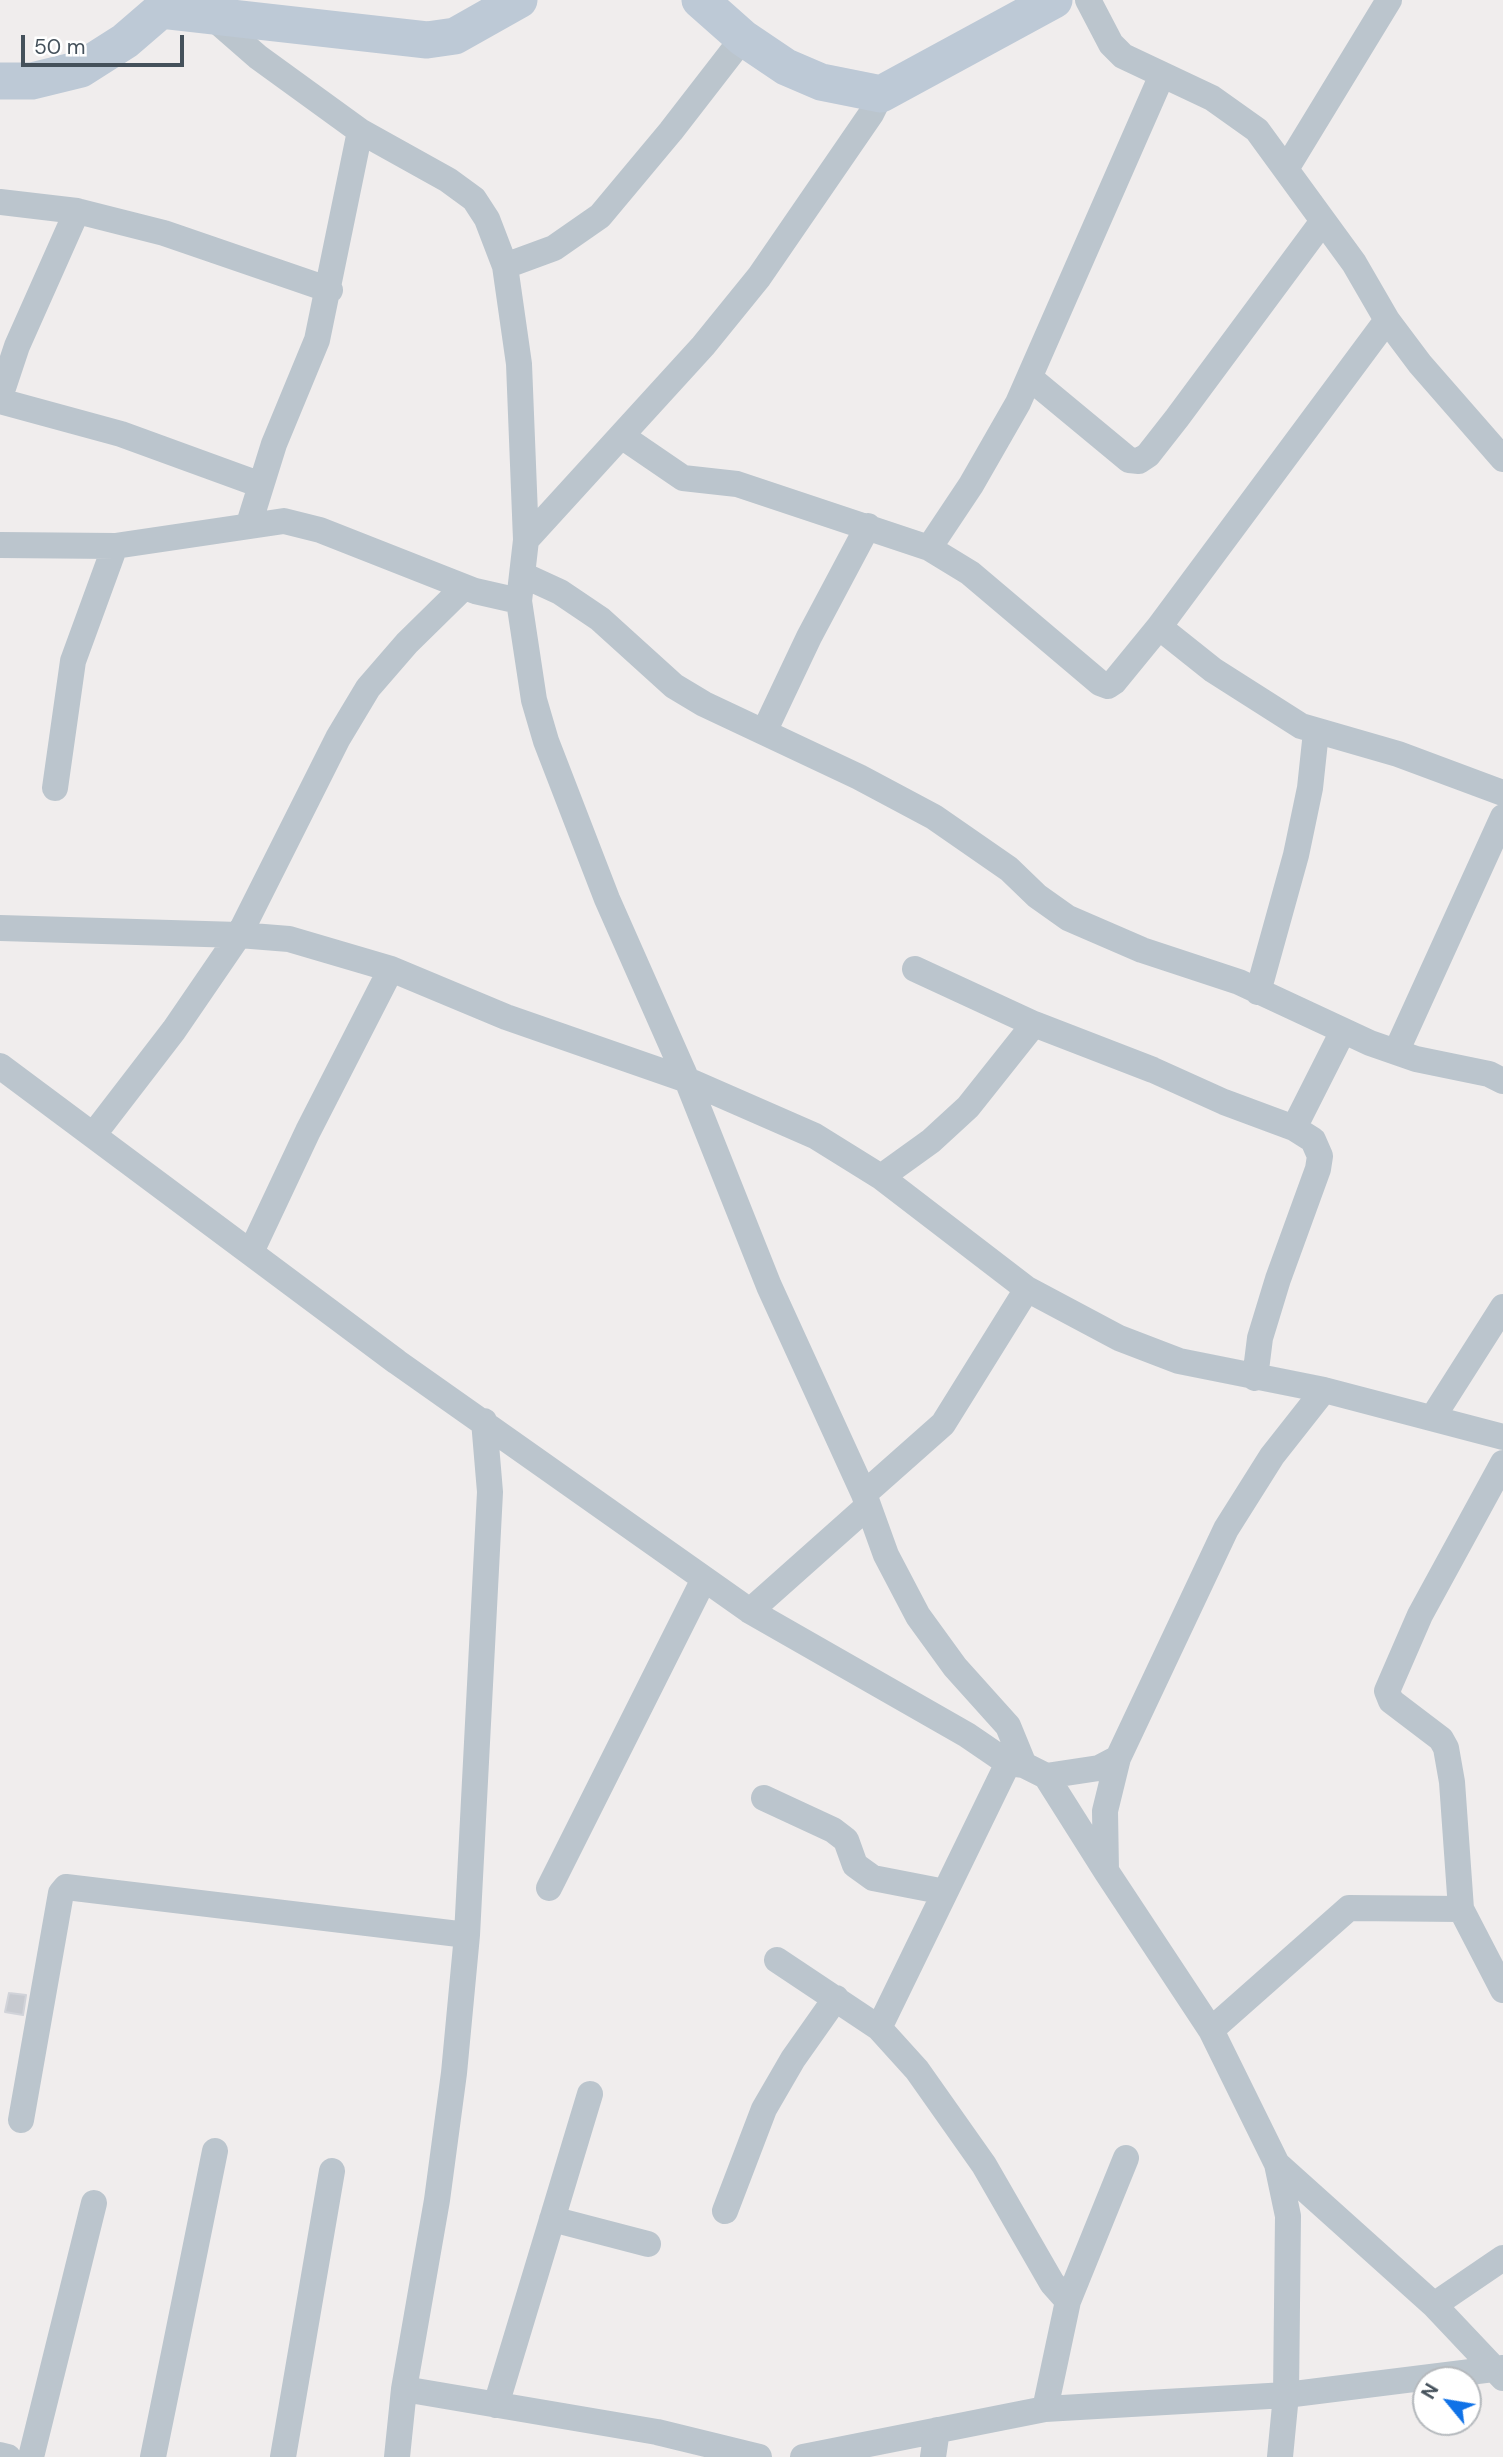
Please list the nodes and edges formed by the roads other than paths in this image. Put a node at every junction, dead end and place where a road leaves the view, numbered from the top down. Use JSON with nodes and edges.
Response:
{"nodes":[{"id":1,"x":519,"y":0,"type":"edge"},
{"id":2,"x":700,"y":0,"type":"edge"},
{"id":3,"x":1054,"y":0,"type":"edge"},
{"id":4,"x":1088,"y":0,"type":"edge"},
{"id":5,"x":1389,"y":0,"type":"edge"},
{"id":6,"x":152,"y":5,"type":"edge"},
{"id":7,"x":252,"y":10,"type":"edge"},
{"id":8,"x":211,"y":16,"type":"junction"},
{"id":9,"x":743,"y":38,"type":"junction"},
{"id":10,"x":1162,"y":75,"type":"junction"},
{"id":11,"x":0,"y":81,"type":"edge"},
{"id":12,"x":881,"y":94,"type":"junction"},
{"id":13,"x":360,"y":131,"type":"junction"},
{"id":14,"x":1286,"y":169,"type":"junction"},
{"id":15,"x":0,"y":202,"type":"edge"},
{"id":16,"x":77,"y":211,"type":"junction"},
{"id":17,"x":1323,"y":221,"type":"junction"},
{"id":18,"x":505,"y":266,"type":"junction"},
{"id":19,"x":330,"y":290,"type":"junction"},
{"id":20,"x":1387,"y":320,"type":"junction"},
{"id":21,"x":1030,"y":378,"type":"junction"},
{"id":22,"x":0,"y":399,"type":"edge"},
{"id":23,"x":623,"y":437,"type":"junction"},
{"id":24,"x":1500,"y":443,"type":"edge"},
{"id":25,"x":261,"y":485,"type":"junction"},
{"id":26,"x":249,"y":524,"type":"junction"},
{"id":27,"x":869,"y":526,"type":"junction"},
{"id":28,"x":526,"y":540,"type":"junction"},
{"id":29,"x":0,"y":545,"type":"edge"},
{"id":30,"x":115,"y":546,"type":"junction"},
{"id":31,"x":929,"y":548,"type":"junction"},
{"id":32,"x":523,"y":575,"type":"junction"},
{"id":33,"x":464,"y":587,"type":"junction"},
{"id":34,"x":519,"y":601,"type":"junction"},
{"id":35,"x":1159,"y":627,"type":"junction"},
{"id":36,"x":764,"y":732,"type":"junction"},
{"id":37,"x":1316,"y":732,"type":"junction"},
{"id":38,"x":55,"y":788,"type":"dead end"},
{"id":39,"x":1503,"y":793,"type":"edge"},
{"id":40,"x":1503,"y":817,"type":"edge"},
{"id":41,"x":0,"y":928,"type":"edge"},
{"id":42,"x":239,"y":935,"type":"junction"},
{"id":43,"x":391,"y":969,"type":"junction"},
{"id":44,"x":915,"y":969,"type":"dead end"},
{"id":45,"x":1258,"y":992,"type":"junction"},
{"id":46,"x":1034,"y":1024,"type":"junction"},
{"id":47,"x":1343,"y":1031,"type":"junction"},
{"id":48,"x":1395,"y":1052,"type":"junction"},
{"id":49,"x":0,"y":1066,"type":"edge"},
{"id":50,"x":687,"y":1080,"type":"junction"},
{"id":51,"x":1503,"y":1081,"type":"edge"},
{"id":52,"x":1294,"y":1128,"type":"junction"},
{"id":53,"x":94,"y":1134,"type":"junction"},
{"id":54,"x":881,"y":1177,"type":"junction"},
{"id":55,"x":251,"y":1252,"type":"junction"},
{"id":56,"x":1027,"y":1289,"type":"junction"},
{"id":57,"x":1503,"y":1307,"type":"edge"},
{"id":58,"x":1255,"y":1378,"type":"junction"},
{"id":59,"x":1325,"y":1390,"type":"junction"},
{"id":60,"x":1433,"y":1417,"type":"junction"},
{"id":61,"x":484,"y":1420,"type":"junction"},
{"id":62,"x":1503,"y":1437,"type":"edge"},
{"id":63,"x":1503,"y":1463,"type":"edge"},
{"id":64,"x":866,"y":1500,"type":"junction"},
{"id":65,"x":704,"y":1580,"type":"junction"},
{"id":66,"x":750,"y":1611,"type":"junction"},
{"id":67,"x":1118,"y":1758,"type":"junction"},
{"id":68,"x":1026,"y":1768,"type":"junction"},
{"id":69,"x":764,"y":1798,"type":"dead end"},
{"id":70,"x":1106,"y":1871,"type":"junction"},
{"id":71,"x":549,"y":1888,"type":"dead end"},
{"id":72,"x":945,"y":1892,"type":"junction"},
{"id":73,"x":1461,"y":1909,"type":"junction"},
{"id":74,"x":467,"y":1935,"type":"junction"},
{"id":75,"x":777,"y":1960,"type":"dead end"},
{"id":76,"x":1503,"y":1990,"type":"edge"},
{"id":77,"x":836,"y":1998,"type":"junction"},
{"id":78,"x":879,"y":2028,"type":"junction"},
{"id":79,"x":1211,"y":2029,"type":"junction"},
{"id":80,"x":590,"y":2094,"type":"dead end"},
{"id":81,"x":22,"y":2120,"type":"dead end"},
{"id":82,"x":215,"y":2151,"type":"dead end"},
{"id":83,"x":1126,"y":2158,"type":"dead end"},
{"id":84,"x":1277,"y":2164,"type":"junction"},
{"id":85,"x":332,"y":2171,"type":"dead end"},
{"id":86,"x":94,"y":2203,"type":"dead end"},
{"id":87,"x":725,"y":2211,"type":"dead end"},
{"id":88,"x":552,"y":2219,"type":"junction"},
{"id":89,"x":648,"y":2244,"type":"dead end"},
{"id":90,"x":1503,"y":2258,"type":"edge"},
{"id":91,"x":1068,"y":2301,"type":"junction"},
{"id":92,"x":1434,"y":2305,"type":"junction"},
{"id":93,"x":1500,"y":2372,"type":"edge"},
{"id":94,"x":404,"y":2389,"type":"junction"},
{"id":95,"x":1286,"y":2395,"type":"junction"},
{"id":96,"x":496,"y":2405,"type":"junction"},
{"id":97,"x":1045,"y":2409,"type":"junction"},
{"id":98,"x":937,"y":2430,"type":"junction"},
{"id":99,"x":0,"y":2455,"type":"edge"},
{"id":100,"x":8,"y":2457,"type":"edge"},
{"id":101,"x":31,"y":2457,"type":"edge"},
{"id":102,"x":153,"y":2457,"type":"edge"},
{"id":103,"x":282,"y":2457,"type":"edge"},
{"id":104,"x":397,"y":2457,"type":"edge"},
{"id":105,"x":759,"y":2457,"type":"edge"},
{"id":106,"x":803,"y":2457,"type":"edge"},
{"id":107,"x":933,"y":2457,"type":"edge"},
{"id":108,"x":1280,"y":2457,"type":"edge"}],
"edges":[{"from":1,"to":7,"type":"street"},
{"from":2,"to":9,"type":"street"},
{"from":3,"to":12,"type":"street"},
{"from":4,"to":10,"type":"street"},
{"from":5,"to":14,"type":"street"},
{"from":6,"to":8,"type":"street"},
{"from":6,"to":11,"type":"street"},
{"from":7,"to":8,"type":"street"},
{"from":8,"to":13,"type":"street"},
{"from":9,"to":12,"type":"street"},
{"from":9,"to":18,"type":"street"},
{"from":10,"to":14,"type":"street"},
{"from":10,"to":21,"type":"street"},
{"from":12,"to":23,"type":"street"},
{"from":13,"to":18,"type":"street"},
{"from":13,"to":19,"type":"street"},
{"from":14,"to":17,"type":"street"},
{"from":15,"to":16,"type":"street"},
{"from":16,"to":19,"type":"street"},
{"from":16,"to":22,"type":"street"},
{"from":17,"to":20,"type":"street"},
{"from":17,"to":21,"type":"street"},
{"from":18,"to":28,"type":"street"},
{"from":19,"to":25,"type":"street"},
{"from":20,"to":24,"type":"street"},
{"from":20,"to":35,"type":"street"},
{"from":21,"to":31,"type":"street"},
{"from":22,"to":25,"type":"street"},
{"from":23,"to":27,"type":"street"},
{"from":23,"to":28,"type":"street"},
{"from":25,"to":26,"type":"street"},
{"from":26,"to":30,"type":"street"},
{"from":26,"to":33,"type":"street"},
{"from":27,"to":31,"type":"street"},
{"from":27,"to":36,"type":"street"},
{"from":28,"to":32,"type":"street"},
{"from":29,"to":30,"type":"street"},
{"from":30,"to":38,"type":"street"},
{"from":31,"to":35,"type":"street"},
{"from":32,"to":34,"type":"street"},
{"from":32,"to":36,"type":"street"},
{"from":33,"to":34,"type":"street"},
{"from":33,"to":42,"type":"street"},
{"from":34,"to":50,"type":"street"},
{"from":35,"to":37,"type":"street"},
{"from":36,"to":45,"type":"street"},
{"from":37,"to":39,"type":"street"},
{"from":37,"to":45,"type":"street"},
{"from":40,"to":48,"type":"street"},
{"from":41,"to":42,"type":"street"},
{"from":42,"to":43,"type":"street"},
{"from":42,"to":53,"type":"street"},
{"from":43,"to":50,"type":"street"},
{"from":43,"to":55,"type":"street"},
{"from":44,"to":46,"type":"street"},
{"from":45,"to":47,"type":"street"},
{"from":46,"to":52,"type":"street"},
{"from":46,"to":54,"type":"street"},
{"from":47,"to":48,"type":"street"},
{"from":47,"to":52,"type":"street"},
{"from":48,"to":51,"type":"street"},
{"from":49,"to":53,"type":"street"},
{"from":50,"to":54,"type":"street"},
{"from":50,"to":64,"type":"street"},
{"from":52,"to":58,"type":"street"},
{"from":53,"to":55,"type":"street"},
{"from":54,"to":56,"type":"street"},
{"from":55,"to":61,"type":"street"},
{"from":56,"to":58,"type":"street"},
{"from":56,"to":64,"type":"street"},
{"from":57,"to":60,"type":"street"},
{"from":58,"to":59,"type":"street"},
{"from":59,"to":60,"type":"street"},
{"from":59,"to":67,"type":"street"},
{"from":60,"to":62,"type":"street"},
{"from":61,"to":65,"type":"street"},
{"from":61,"to":74,"type":"street"},
{"from":63,"to":73,"type":"street"},
{"from":64,"to":66,"type":"street"},
{"from":64,"to":68,"type":"street"},
{"from":65,"to":66,"type":"street"},
{"from":65,"to":71,"type":"street"},
{"from":66,"to":68,"type":"street"},
{"from":67,"to":68,"type":"street"},
{"from":67,"to":70,"type":"street"},
{"from":68,"to":70,"type":"street"},
{"from":68,"to":72,"type":"street"},
{"from":69,"to":72,"type":"street"},
{"from":70,"to":79,"type":"street"},
{"from":72,"to":78,"type":"street"},
{"from":73,"to":76,"type":"street"},
{"from":73,"to":79,"type":"street"},
{"from":74,"to":81,"type":"street"},
{"from":74,"to":94,"type":"street"},
{"from":75,"to":77,"type":"street"},
{"from":77,"to":78,"type":"street"},
{"from":77,"to":87,"type":"street"},
{"from":78,"to":91,"type":"street"},
{"from":79,"to":84,"type":"street"},
{"from":80,"to":88,"type":"street"},
{"from":82,"to":102,"type":"street"},
{"from":83,"to":91,"type":"street"},
{"from":84,"to":92,"type":"street"},
{"from":84,"to":95,"type":"street"},
{"from":85,"to":103,"type":"street"},
{"from":86,"to":101,"type":"street"},
{"from":88,"to":89,"type":"street"},
{"from":88,"to":96,"type":"street"},
{"from":90,"to":92,"type":"street"},
{"from":91,"to":97,"type":"street"},
{"from":92,"to":93,"type":"street"},
{"from":93,"to":95,"type":"street"},
{"from":94,"to":96,"type":"street"},
{"from":94,"to":104,"type":"street"},
{"from":95,"to":97,"type":"street"},
{"from":95,"to":108,"type":"street"},
{"from":96,"to":105,"type":"street"},
{"from":97,"to":98,"type":"street"},
{"from":98,"to":106,"type":"street"},
{"from":98,"to":107,"type":"street"},
{"from":99,"to":100,"type":"street"}]}
